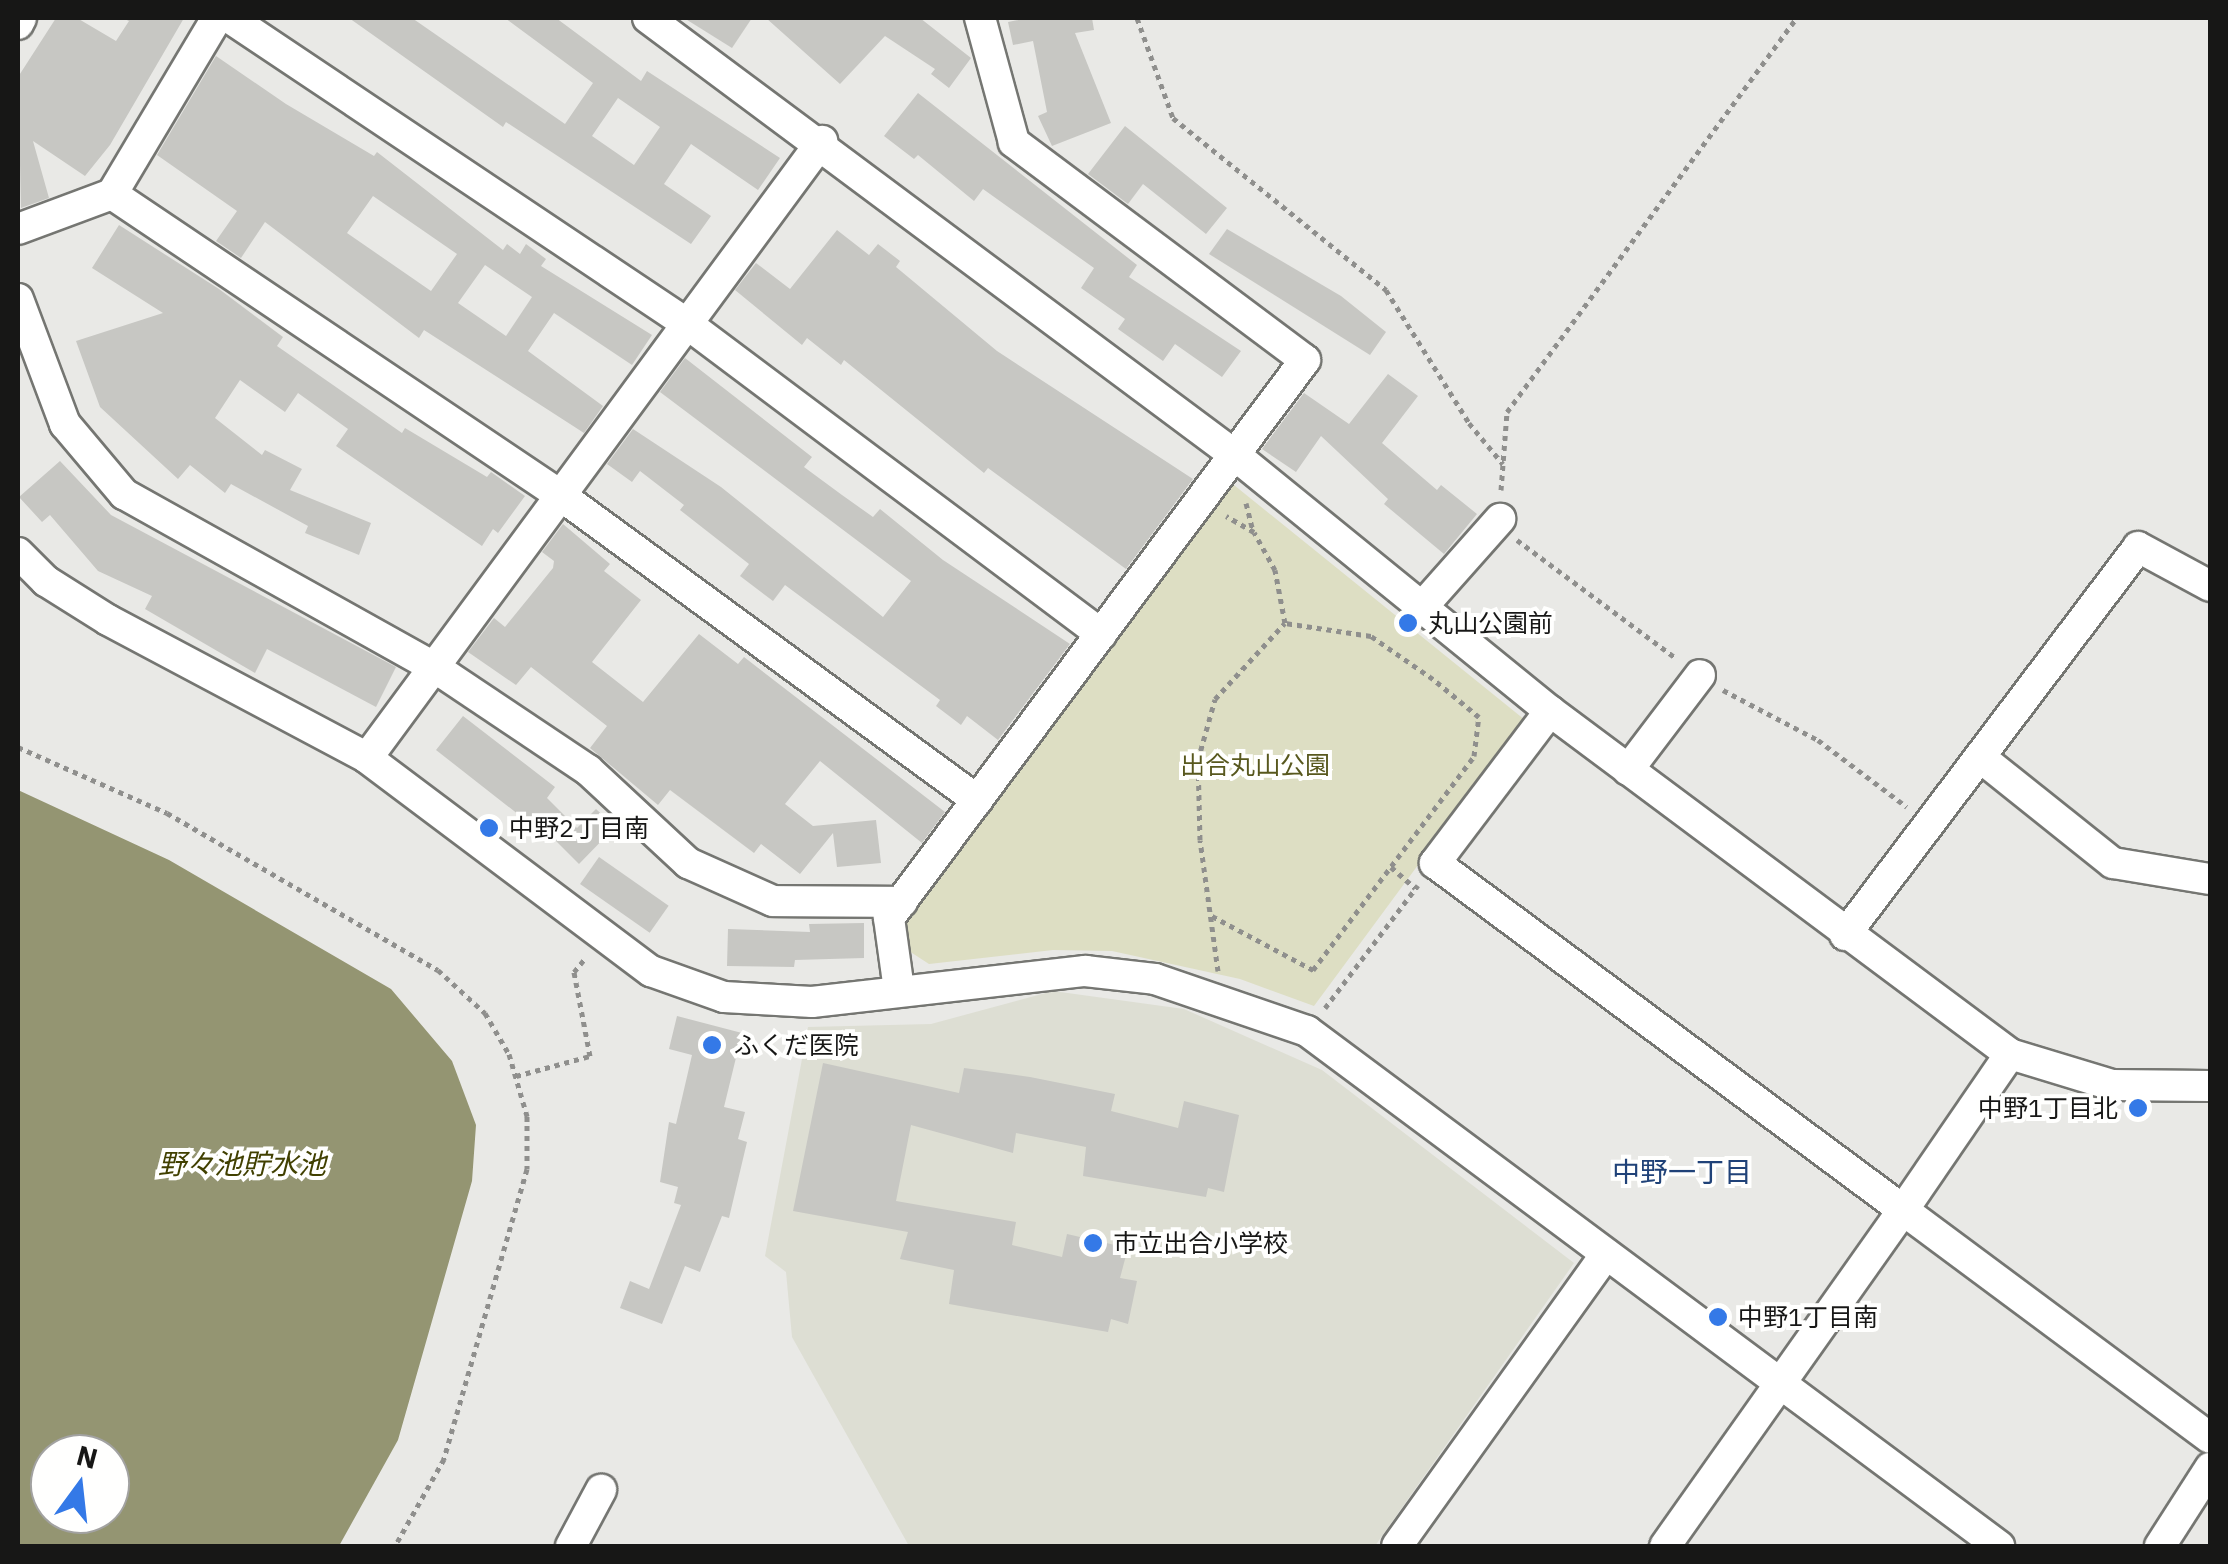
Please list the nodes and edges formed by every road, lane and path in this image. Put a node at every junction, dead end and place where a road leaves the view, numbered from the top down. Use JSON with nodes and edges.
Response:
{"nodes":[{"id":1,"x":21,"y":18,"type":"edge"},
{"id":2,"x":217,"y":18,"type":"edge"},
{"id":3,"x":230,"y":18,"type":"edge"},
{"id":4,"x":648,"y":18,"type":"edge"},
{"id":5,"x":980,"y":18,"type":"edge"},
{"id":6,"x":1137,"y":18,"type":"edge"},
{"id":7,"x":1796,"y":18,"type":"edge"},
{"id":8,"x":18,"y":24,"type":"edge"},
{"id":9,"x":822,"y":141,"type":"junction"},
{"id":10,"x":112,"y":194,"type":"junction"},
{"id":11,"x":18,"y":229,"type":"edge"},
{"id":12,"x":18,"y":299,"type":"edge"},
{"id":13,"x":686,"y":323,"type":"junction"},
{"id":14,"x":1236,"y":456,"type":"junction"},
{"id":15,"x":1503,"y":464,"type":"junction"},
{"id":16,"x":560,"y":496,"type":"junction"},
{"id":17,"x":1202,"y":501,"type":"junction"},
{"id":18,"x":1500,"y":518,"type":"junction"},
{"id":19,"x":18,"y":553,"type":"edge"},
{"id":20,"x":2209,"y":593,"type":"edge"},
{"id":21,"x":1422,"y":607,"type":"junction"},
{"id":22,"x":1286,"y":622,"type":"junction"},
{"id":23,"x":1101,"y":634,"type":"junction"},
{"id":24,"x":434,"y":667,"type":"junction"},
{"id":25,"x":1700,"y":676,"type":"junction"},
{"id":26,"x":1550,"y":711,"type":"junction"},
{"id":27,"x":18,"y":747,"type":"edge"},
{"id":28,"x":1980,"y":757,"type":"junction"},
{"id":29,"x":366,"y":758,"type":"junction"},
{"id":30,"x":1628,"y":770,"type":"junction"},
{"id":31,"x":977,"y":800,"type":"junction"},
{"id":32,"x":1930,"y":824,"type":"junction"},
{"id":33,"x":1435,"y":863,"type":"junction"},
{"id":34,"x":1390,"y":867,"type":"junction"},
{"id":35,"x":2210,"y":879,"type":"edge"},
{"id":36,"x":1416,"y":889,"type":"junction"},
{"id":37,"x":902,"y":902,"type":"junction"},
{"id":38,"x":1212,"y":916,"type":"junction"},
{"id":39,"x":602,"y":934,"type":"junction"},
{"id":40,"x":1845,"y":935,"type":"junction"},
{"id":41,"x":899,"y":990,"type":"junction"},
{"id":42,"x":1220,"y":997,"type":"junction"},
{"id":43,"x":1307,"y":1031,"type":"junction"},
{"id":44,"x":2010,"y":1054,"type":"junction"},
{"id":45,"x":516,"y":1076,"type":"junction"},
{"id":46,"x":2210,"y":1086,"type":"edge"},
{"id":47,"x":1903,"y":1210,"type":"junction"},
{"id":48,"x":1606,"y":1254,"type":"junction"},
{"id":49,"x":1777,"y":1382,"type":"junction"},
{"id":50,"x":2210,"y":1438,"type":"edge"},
{"id":51,"x":2210,"y":1468,"type":"edge"},
{"id":52,"x":600,"y":1490,"type":"dead end"},
{"id":53,"x":394,"y":1546,"type":"edge"},
{"id":54,"x":571,"y":1546,"type":"edge"},
{"id":55,"x":1397,"y":1546,"type":"edge"},
{"id":56,"x":1665,"y":1546,"type":"edge"},
{"id":57,"x":1998,"y":1546,"type":"edge"},
{"id":58,"x":2160,"y":1546,"type":"edge"}],
"edges":[{"from":1,"to":8,"type":"street"},
{"from":2,"to":10,"type":"street"},
{"from":3,"to":13,"type":"street"},
{"from":4,"to":9,"type":"street"},
{"from":5,"to":14,"type":"street"},
{"from":6,"to":15,"type":"path"},
{"from":7,"to":15,"type":"path"},
{"from":9,"to":13,"type":"street"},
{"from":9,"to":14,"type":"street"},
{"from":10,"to":11,"type":"street"},
{"from":10,"to":16,"type":"street"},
{"from":12,"to":24,"type":"street"},
{"from":13,"to":16,"type":"street"},
{"from":13,"to":23,"type":"street"},
{"from":14,"to":17,"type":"street"},
{"from":14,"to":21,"type":"street"},
{"from":15,"to":18,"type":"path"},
{"from":16,"to":24,"type":"street"},
{"from":16,"to":31,"type":"street"},
{"from":17,"to":22,"type":"path"},
{"from":17,"to":23,"type":"street"},
{"from":18,"to":21,"type":"street"},
{"from":18,"to":25,"type":"path"},
{"from":19,"to":29,"type":"street"},
{"from":20,"to":28,"type":"street"},
{"from":21,"to":26,"type":"street"},
{"from":22,"to":34,"type":"path"},
{"from":22,"to":38,"type":"path"},
{"from":23,"to":31,"type":"street"},
{"from":24,"to":29,"type":"street"},
{"from":24,"to":37,"type":"street"},
{"from":25,"to":30,"type":"street"},
{"from":25,"to":32,"type":"path"},
{"from":26,"to":30,"type":"street"},
{"from":26,"to":33,"type":"street"},
{"from":27,"to":45,"type":"path"},
{"from":28,"to":32,"type":"street"},
{"from":28,"to":35,"type":"street"},
{"from":29,"to":39,"type":"street"},
{"from":30,"to":40,"type":"street"},
{"from":31,"to":37,"type":"street"},
{"from":32,"to":40,"type":"street"},
{"from":33,"to":36,"type":"path"},
{"from":33,"to":47,"type":"street"},
{"from":34,"to":36,"type":"path"},
{"from":34,"to":38,"type":"path"},
{"from":36,"to":43,"type":"path"},
{"from":37,"to":41,"type":"street"},
{"from":38,"to":42,"type":"path"},
{"from":39,"to":41,"type":"street"},
{"from":39,"to":45,"type":"path"},
{"from":40,"to":44,"type":"street"},
{"from":41,"to":42,"type":"street"},
{"from":42,"to":43,"type":"street"},
{"from":43,"to":48,"type":"street"},
{"from":44,"to":46,"type":"street"},
{"from":44,"to":47,"type":"street"},
{"from":45,"to":53,"type":"path"},
{"from":47,"to":49,"type":"street"},
{"from":47,"to":50,"type":"street"},
{"from":48,"to":49,"type":"street"},
{"from":48,"to":55,"type":"street"},
{"from":49,"to":56,"type":"street"},
{"from":49,"to":57,"type":"street"},
{"from":51,"to":58,"type":"street"},
{"from":52,"to":54,"type":"street"}]}
